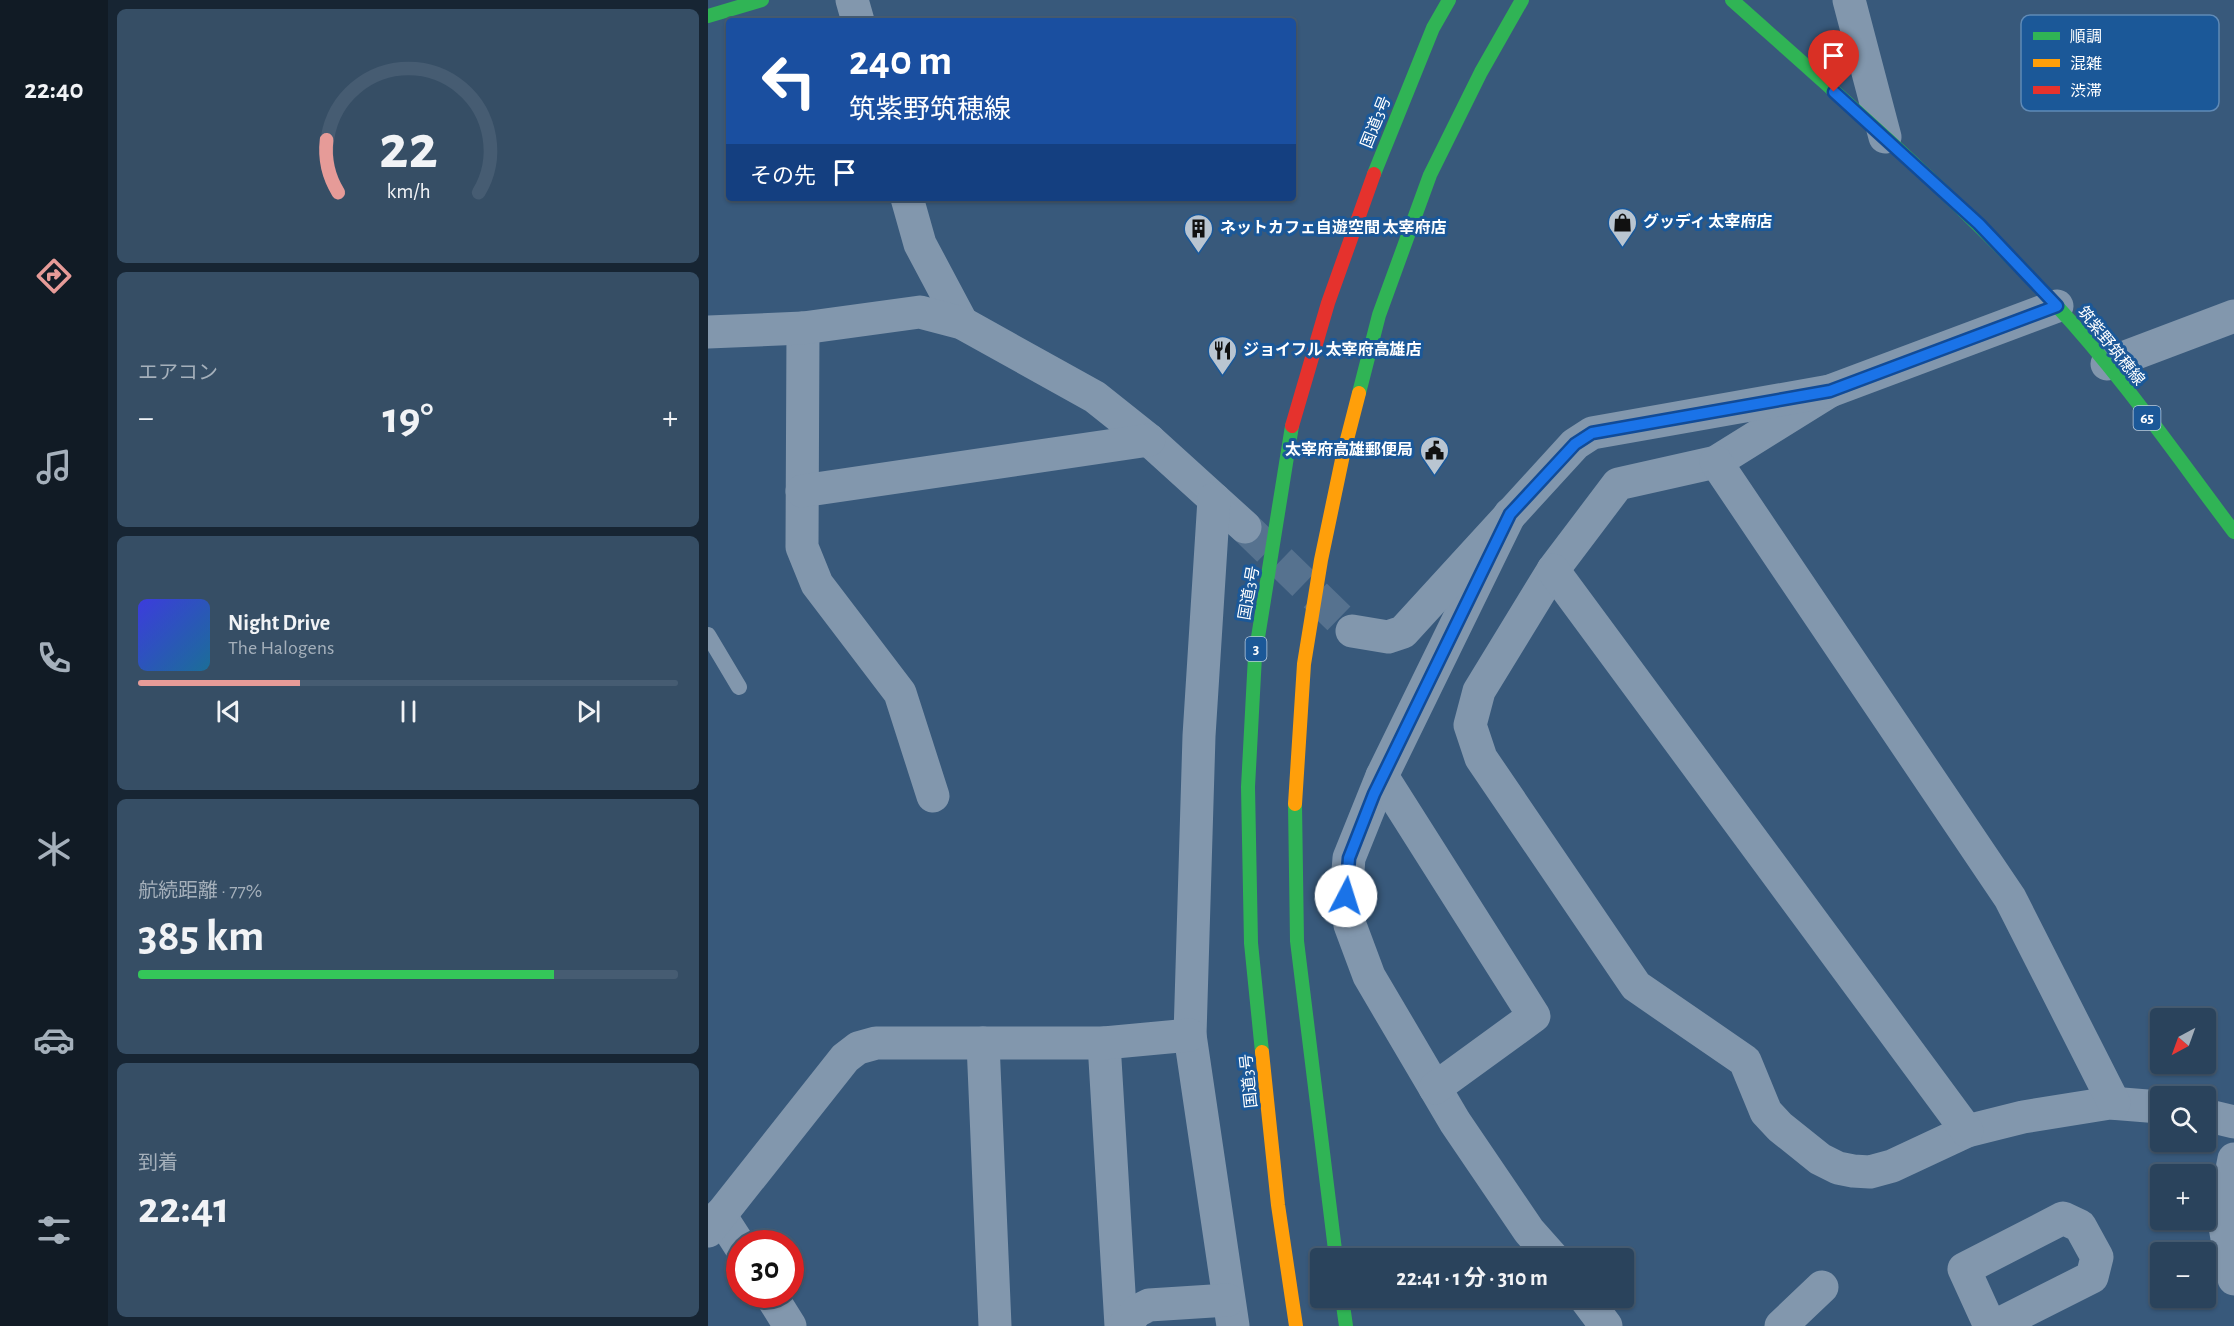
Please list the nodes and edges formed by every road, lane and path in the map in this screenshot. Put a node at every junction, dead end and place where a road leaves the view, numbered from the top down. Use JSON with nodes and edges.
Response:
{"nodes":[{"id":1,"x":762,"y":0,"type":"edge"},
{"id":2,"x":852,"y":0,"type":"edge"},
{"id":3,"x":1449,"y":0,"type":"edge"},
{"id":4,"x":1522,"y":0,"type":"edge"},
{"id":5,"x":1732,"y":0,"type":"edge"},
{"id":6,"x":1849,"y":0,"type":"edge"},
{"id":7,"x":708,"y":16,"type":"edge"},
{"id":8,"x":857,"y":18,"type":"edge"},
{"id":9,"x":1885,"y":137,"type":"junction"},
{"id":10,"x":908,"y":201,"type":"edge"},
{"id":11,"x":2057,"y":306,"type":"junction"},
{"id":12,"x":2234,"y":316,"type":"edge"},
{"id":13,"x":962,"y":323,"type":"junction"},
{"id":14,"x":803,"y":328,"type":"junction"},
{"id":15,"x":708,"y":332,"type":"edge"},
{"id":16,"x":2107,"y":364,"type":"junction"},
{"id":17,"x":1830,"y":391,"type":"junction"},
{"id":18,"x":1149,"y":440,"type":"junction"},
{"id":19,"x":1716,"y":462,"type":"junction"},
{"id":20,"x":802,"y":491,"type":"junction"},
{"id":21,"x":1214,"y":499,"type":"junction"},
{"id":22,"x":1510,"y":514,"type":"junction"},
{"id":23,"x":1245,"y":527,"type":"tunnel mouth"},
{"id":24,"x":2234,"y":532,"type":"edge"},
{"id":25,"x":1553,"y":570,"type":"junction"},
{"id":26,"x":1352,"y":631,"type":"tunnel mouth"},
{"id":27,"x":708,"y":635,"type":"edge"},
{"id":28,"x":740,"y":687,"type":"dead end"},
{"id":29,"x":1382,"y":776,"type":"junction"},
{"id":30,"x":933,"y":796,"type":"dead end"},
{"id":31,"x":1190,"y":1035,"type":"junction"},
{"id":32,"x":1104,"y":1042,"type":"junction"},
{"id":33,"x":983,"y":1043,"type":"junction"},
{"id":34,"x":1435,"y":1088,"type":"junction"},
{"id":35,"x":2114,"y":1103,"type":"junction"},
{"id":36,"x":2150,"y":1106,"type":"edge"},
{"id":37,"x":2216,"y":1118,"type":"edge"},
{"id":38,"x":2234,"y":1122,"type":"edge"},
{"id":39,"x":1967,"y":1131,"type":"junction"},
{"id":40,"x":2234,"y":1159,"type":"edge"},
{"id":41,"x":714,"y":1223,"type":"edge"},
{"id":42,"x":726,"y":1234,"type":"edge"},
{"id":43,"x":1335,"y":1248,"type":"edge"},
{"id":44,"x":1543,"y":1248,"type":"edge"},
{"id":45,"x":2234,"y":1279,"type":"edge"},
{"id":46,"x":1822,"y":1287,"type":"dead end"},
{"id":47,"x":779,"y":1308,"type":"edge"},
{"id":48,"x":1343,"y":1308,"type":"edge"},
{"id":49,"x":1592,"y":1308,"type":"edge"},
{"id":50,"x":1230,"y":1313,"type":"edge"},
{"id":51,"x":790,"y":1326,"type":"edge"},
{"id":52,"x":995,"y":1326,"type":"edge"},
{"id":53,"x":1123,"y":1326,"type":"edge"},
{"id":54,"x":1296,"y":1326,"type":"edge"},
{"id":55,"x":1346,"y":1326,"type":"edge"},
{"id":56,"x":1606,"y":1326,"type":"edge"},
{"id":57,"x":1781,"y":1326,"type":"edge"},
{"id":58,"x":1990,"y":1326,"type":"edge"},
{"id":59,"x":1995,"y":1326,"type":"edge"}],
"edges":[{"from":1,"to":7,"type":"main road"},
{"from":2,"to":8,"type":"street"},
{"from":3,"to":54,"type":"main road","name":"国道3号","number":"3"},
{"from":4,"to":43,"type":"main road"},
{"from":5,"to":9,"type":"main road","name":"筑紫野筑穂線","number":"65"},
{"from":6,"to":9,"type":"street"},
{"from":9,"to":11,"type":"main road","name":"筑紫野筑穂線","number":"65"},
{"from":10,"to":13,"type":"street"},
{"from":11,"to":16,"type":"main road","name":"筑紫野筑穂線","number":"65"},
{"from":11,"to":17,"type":"street"},
{"from":12,"to":16,"type":"street"},
{"from":13,"to":14,"type":"street"},
{"from":13,"to":18,"type":"street"},
{"from":14,"to":15,"type":"street"},
{"from":14,"to":20,"type":"street"},
{"from":16,"to":24,"type":"main road","name":"筑紫野筑穂線","number":"65"},
{"from":17,"to":19,"type":"street"},
{"from":17,"to":22,"type":"street"},
{"from":18,"to":20,"type":"street"},
{"from":18,"to":21,"type":"street"},
{"from":19,"to":25,"type":"street"},
{"from":19,"to":35,"type":"street"},
{"from":20,"to":30,"type":"street"},
{"from":21,"to":23,"type":"street"},
{"from":21,"to":31,"type":"street"},
{"from":22,"to":26,"type":"street"},
{"from":22,"to":29,"type":"street"},
{"from":25,"to":39,"type":"street"},
{"from":25,"to":39,"type":"street"},
{"from":27,"to":28,"type":"lane"},
{"from":29,"to":34,"type":"street"},
{"from":29,"to":34,"type":"street"},
{"from":31,"to":32,"type":"street"},
{"from":31,"to":50,"type":"street"},
{"from":32,"to":33,"type":"street"},
{"from":32,"to":53,"type":"street"},
{"from":33,"to":41,"type":"street"},
{"from":33,"to":52,"type":"street"},
{"from":34,"to":44,"type":"street"},
{"from":35,"to":36,"type":"street"},
{"from":35,"to":39,"type":"street"},
{"from":37,"to":38,"type":"street"},
{"from":40,"to":45,"type":"street"},
{"from":41,"to":42,"type":"street"},
{"from":46,"to":57,"type":"street"},
{"from":47,"to":51,"type":"street"},
{"from":48,"to":55,"type":"main road"},
{"from":49,"to":56,"type":"street"},
{"from":50,"to":53,"type":"street"},
{"from":58,"to":59,"type":"street"}]}
